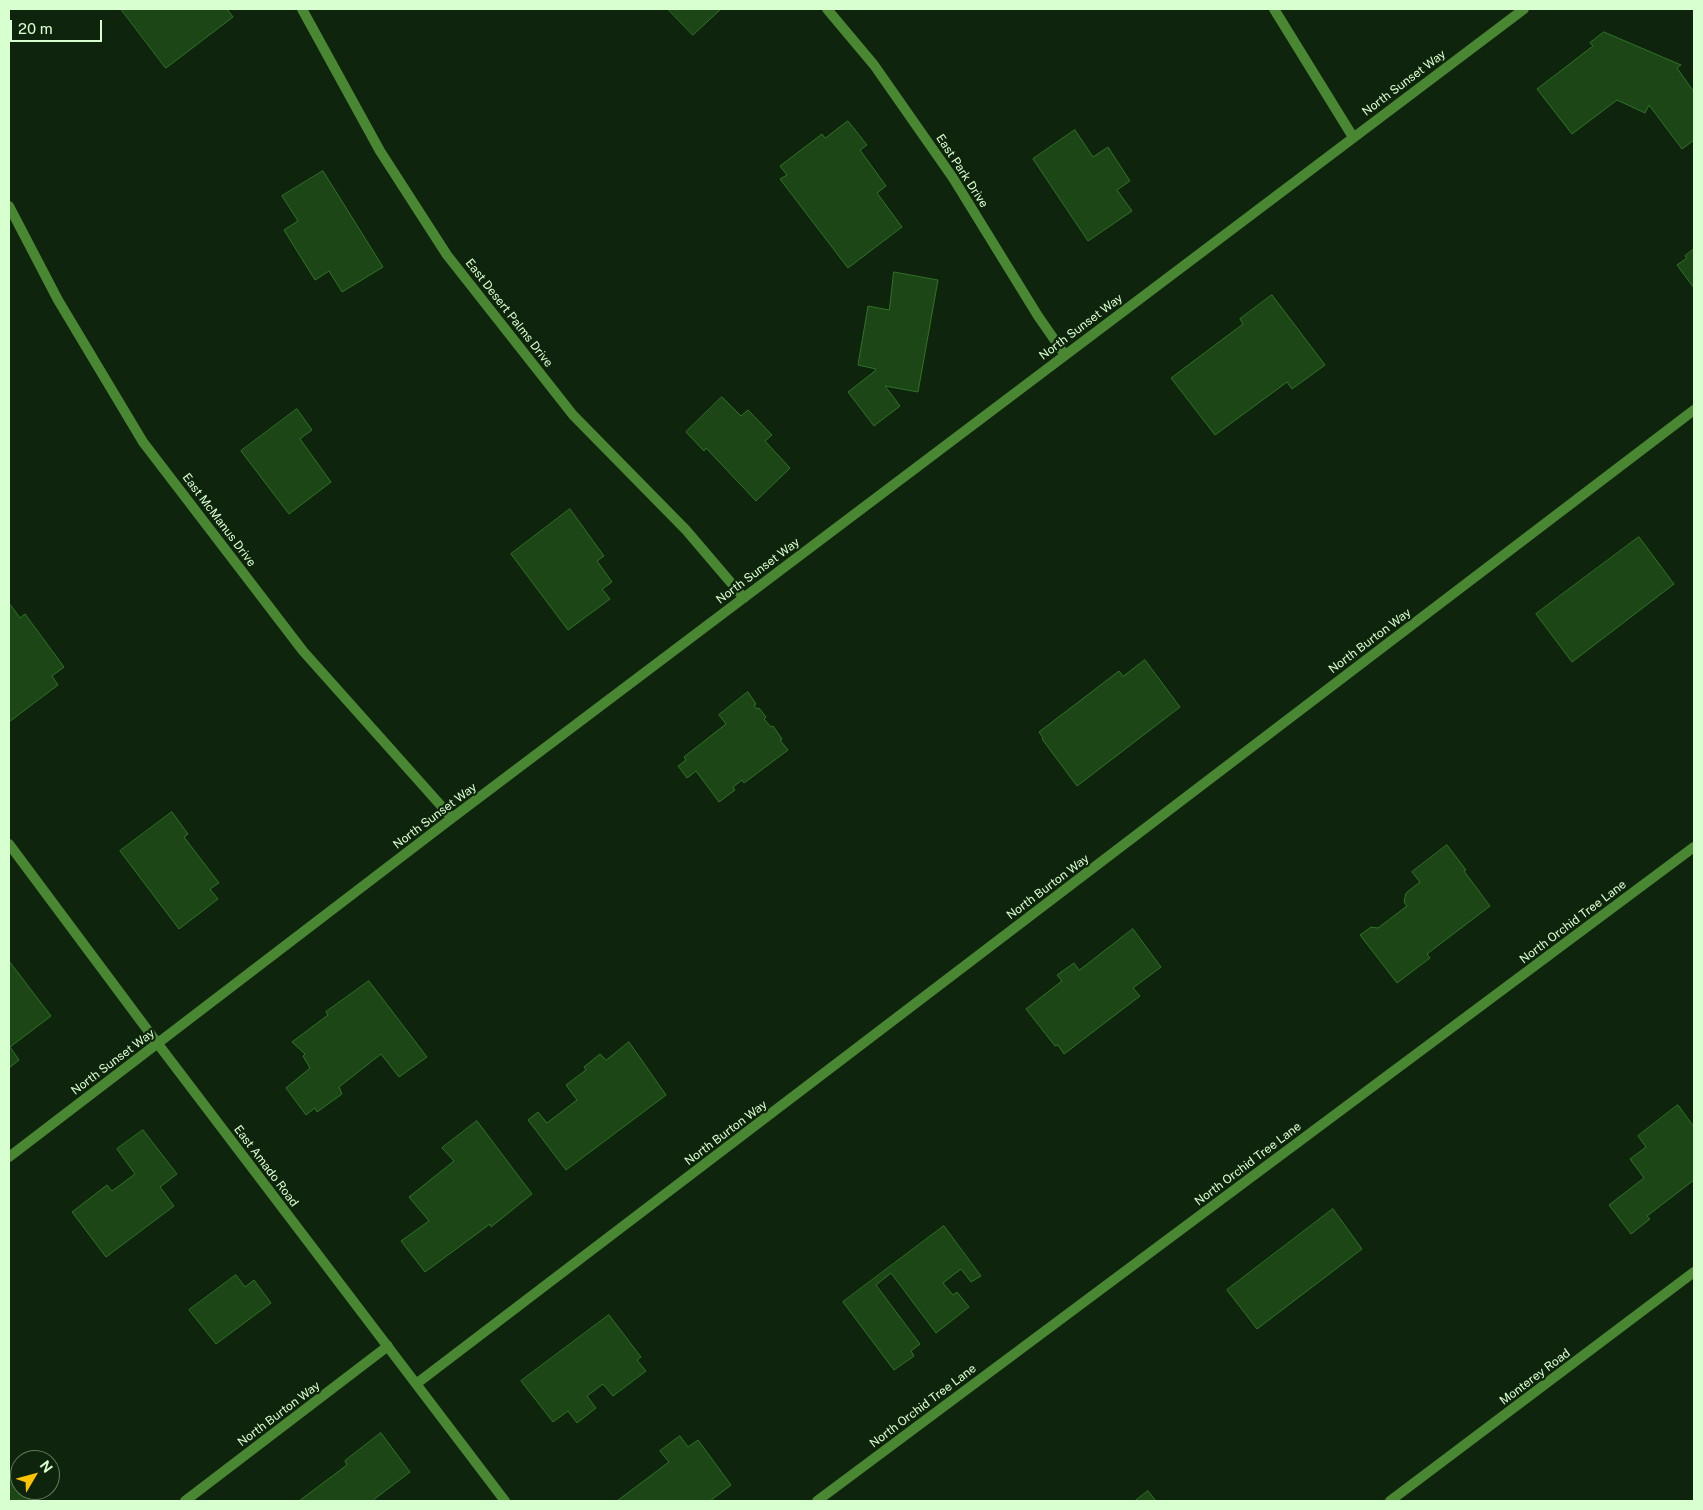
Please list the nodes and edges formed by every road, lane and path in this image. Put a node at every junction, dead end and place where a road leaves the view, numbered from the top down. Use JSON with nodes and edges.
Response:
{"nodes":[{"id":1,"x":302,"y":9,"type":"edge"},
{"id":2,"x":827,"y":9,"type":"edge"},
{"id":3,"x":1274,"y":9,"type":"edge"},
{"id":4,"x":1524,"y":9,"type":"edge"},
{"id":5,"x":1353,"y":137,"type":"junction"},
{"id":6,"x":9,"y":206,"type":"edge"},
{"id":7,"x":1065,"y":355,"type":"junction"},
{"id":8,"x":1694,"y":410,"type":"edge"},
{"id":9,"x":744,"y":598,"type":"junction"},
{"id":10,"x":452,"y":818,"type":"junction"},
{"id":11,"x":9,"y":844,"type":"edge"},
{"id":12,"x":1694,"y":848,"type":"edge"},
{"id":13,"x":158,"y":1044,"type":"junction"},
{"id":14,"x":9,"y":1157,"type":"edge"},
{"id":15,"x":1694,"y":1272,"type":"edge"},
{"id":16,"x":388,"y":1346,"type":"junction"},
{"id":17,"x":416,"y":1384,"type":"junction"},
{"id":18,"x":185,"y":1501,"type":"edge"},
{"id":19,"x":505,"y":1501,"type":"edge"},
{"id":20,"x":817,"y":1501,"type":"edge"},
{"id":21,"x":1390,"y":1501,"type":"edge"}],
"edges":[{"from":1,"to":9,"type":"street","name":"East Desert Palms Drive"},
{"from":2,"to":7,"type":"street","name":"East Park Drive"},
{"from":3,"to":5,"type":"street"},
{"from":4,"to":5,"type":"street","name":"North Sunset Way"},
{"from":5,"to":7,"type":"street","name":"North Sunset Way"},
{"from":6,"to":10,"type":"street","name":"East McManus Drive"},
{"from":7,"to":9,"type":"street","name":"North Sunset Way"},
{"from":8,"to":17,"type":"street","name":"North Burton Way"},
{"from":9,"to":10,"type":"street","name":"North Sunset Way"},
{"from":10,"to":13,"type":"street","name":"North Sunset Way"},
{"from":11,"to":13,"type":"street","name":"East Amado Road"},
{"from":12,"to":20,"type":"street","name":"North Orchid Tree Lane"},
{"from":13,"to":14,"type":"street","name":"North Sunset Way"},
{"from":13,"to":16,"type":"street","name":"East Amado Road"},
{"from":15,"to":21,"type":"street","name":"Monterey Road"},
{"from":16,"to":17,"type":"street","name":"East Amado Road"},
{"from":16,"to":18,"type":"street","name":"North Burton Way"},
{"from":17,"to":19,"type":"street","name":"East Amado Road"}]}
